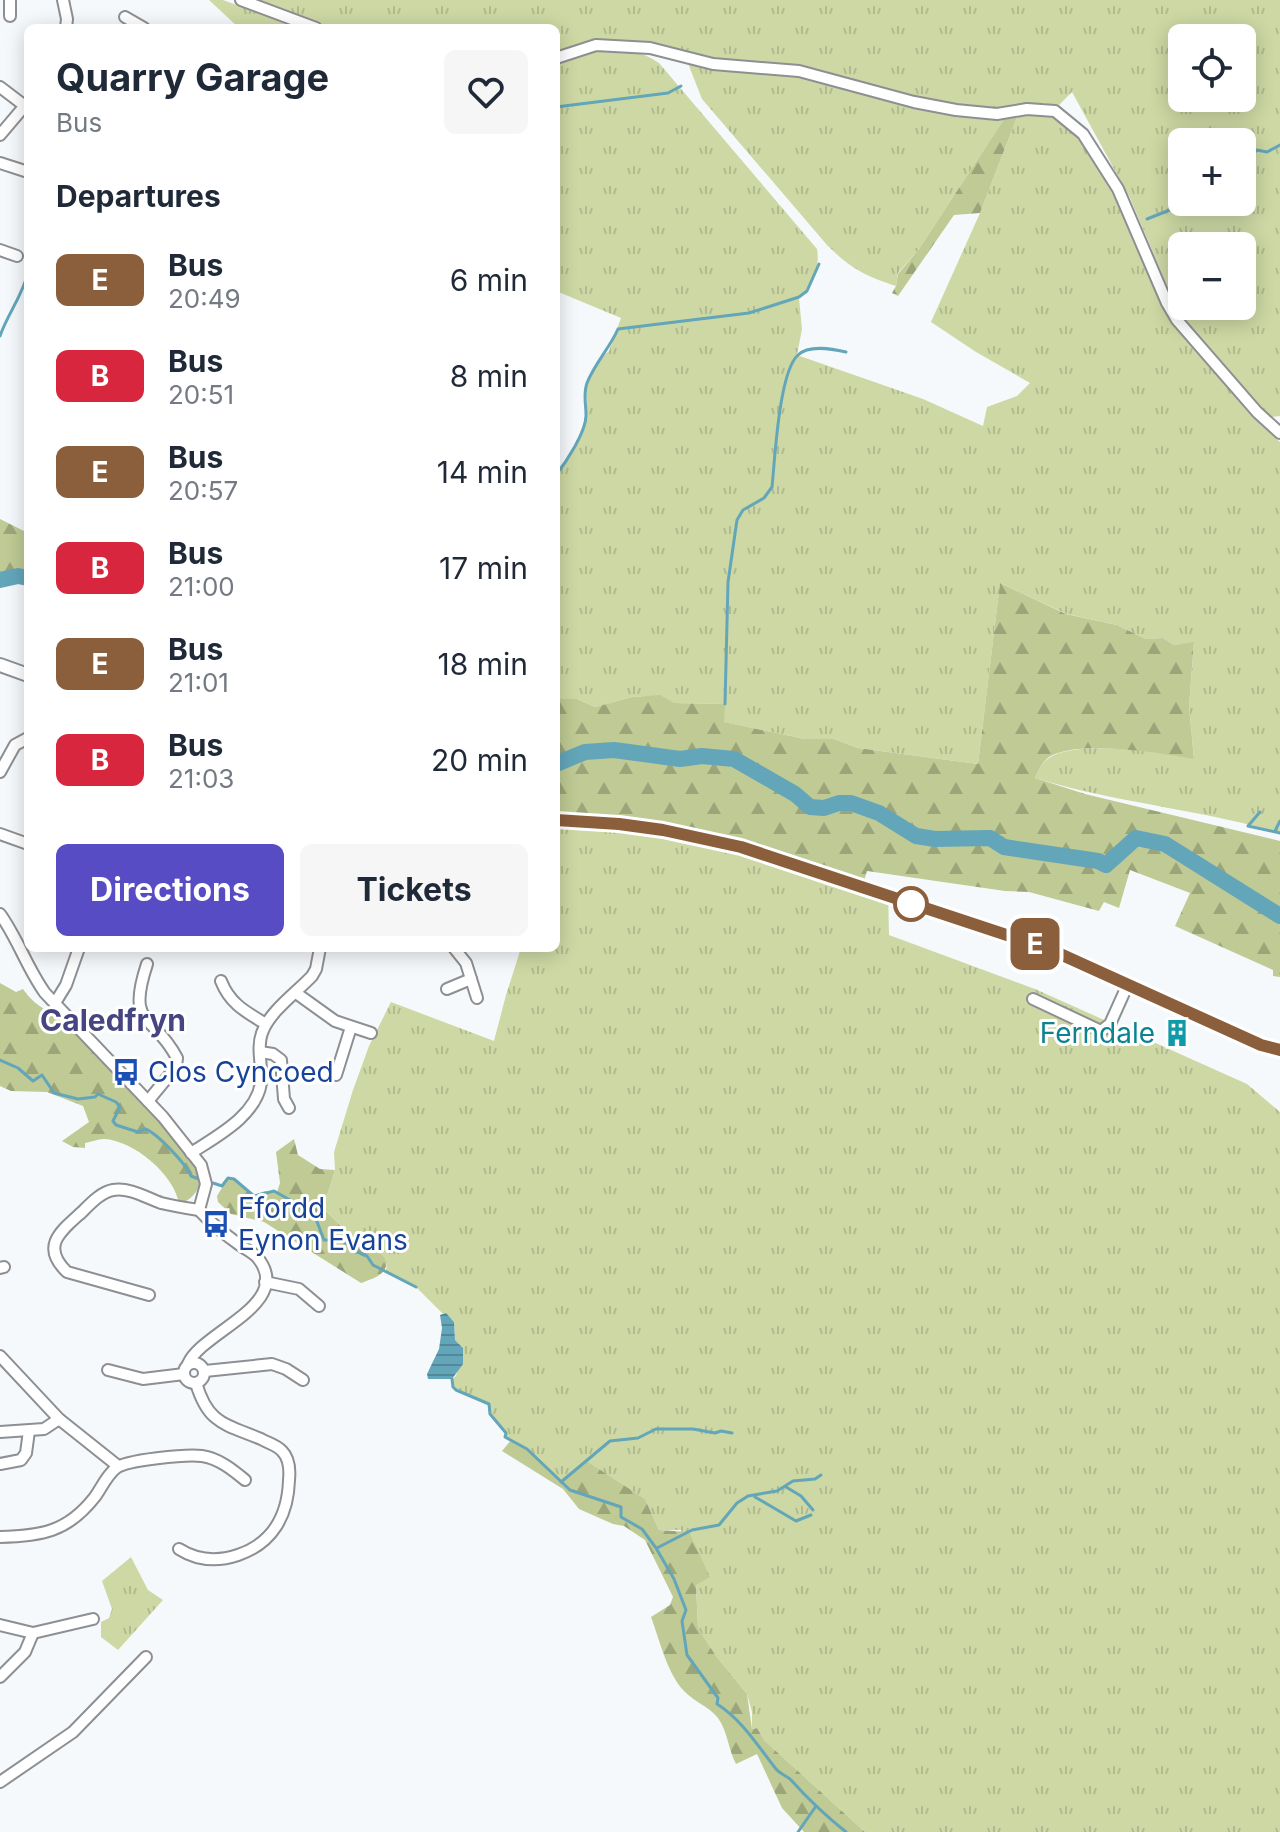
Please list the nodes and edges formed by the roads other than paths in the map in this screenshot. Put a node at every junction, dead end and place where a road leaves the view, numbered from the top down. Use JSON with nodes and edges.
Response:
{"nodes":[{"id":1,"x":10,"y":0,"type":"edge"},
{"id":2,"x":63,"y":0,"type":"edge"},
{"id":3,"x":241,"y":0,"type":"edge"},
{"id":4,"x":10,"y":16,"type":"dead end"},
{"id":5,"x":125,"y":17,"type":"dead end"},
{"id":6,"x":66,"y":24,"type":"edge"},
{"id":7,"x":137,"y":24,"type":"edge"},
{"id":8,"x":305,"y":24,"type":"edge"},
{"id":9,"x":560,"y":57,"type":"edge"},
{"id":10,"x":0,"y":87,"type":"edge"},
{"id":11,"x":24,"y":103,"type":"edge"},
{"id":12,"x":24,"y":106,"type":"edge"},
{"id":13,"x":0,"y":135,"type":"edge"},
{"id":14,"x":0,"y":163,"type":"edge"},
{"id":15,"x":24,"y":171,"type":"edge"},
{"id":16,"x":0,"y":250,"type":"edge"},
{"id":17,"x":17,"y":256,"type":"dead end"},
{"id":18,"x":1280,"y":433,"type":"edge"},
{"id":19,"x":0,"y":665,"type":"edge"},
{"id":20,"x":24,"y":674,"type":"edge"},
{"id":21,"x":24,"y":740,"type":"edge"},
{"id":22,"x":0,"y":772,"type":"edge"},
{"id":23,"x":560,"y":820,"type":"edge"},
{"id":24,"x":0,"y":834,"type":"edge"},
{"id":25,"x":24,"y":843,"type":"edge"},
{"id":26,"x":0,"y":915,"type":"edge"},
{"id":27,"x":78,"y":952,"type":"edge"},
{"id":28,"x":319,"y":952,"type":"edge"},
{"id":29,"x":458,"y":952,"type":"edge"},
{"id":30,"x":143,"y":966,"type":"dead end"},
{"id":31,"x":471,"y":979,"type":"junction"},
{"id":32,"x":221,"y":981,"type":"dead end"},
{"id":33,"x":1128,"y":984,"type":"junction"},
{"id":34,"x":447,"y":989,"type":"dead end"},
{"id":35,"x":296,"y":993,"type":"junction"},
{"id":36,"x":477,"y":998,"type":"dead end"},
{"id":37,"x":1033,"y":999,"type":"dead end"},
{"id":38,"x":55,"y":1003,"type":"junction"},
{"id":39,"x":266,"y":1024,"type":"junction"},
{"id":40,"x":351,"y":1027,"type":"junction"},
{"id":41,"x":371,"y":1033,"type":"dead end"},
{"id":42,"x":1280,"y":1050,"type":"edge"},
{"id":43,"x":260,"y":1052,"type":"junction"},
{"id":44,"x":336,"y":1075,"type":"dead end"},
{"id":45,"x":148,"y":1101,"type":"junction"},
{"id":46,"x":289,"y":1108,"type":"dead end"},
{"id":47,"x":191,"y":1153,"type":"junction"},
{"id":48,"x":199,"y":1210,"type":"junction"},
{"id":49,"x":265,"y":1282,"type":"junction"},
{"id":50,"x":149,"y":1295,"type":"dead end"},
{"id":51,"x":319,"y":1306,"type":"dead end"},
{"id":52,"x":0,"y":1356,"type":"edge"},
{"id":53,"x":194,"y":1368,"type":"junction"},
{"id":54,"x":108,"y":1370,"type":"dead end"},
{"id":55,"x":303,"y":1380,"type":"dead end"},
{"id":56,"x":59,"y":1419,"type":"junction"},
{"id":57,"x":29,"y":1431,"type":"junction"},
{"id":58,"x":0,"y":1432,"type":"edge"},
{"id":59,"x":0,"y":1464,"type":"edge"},
{"id":60,"x":118,"y":1466,"type":"junction"},
{"id":61,"x":245,"y":1480,"type":"dead end"},
{"id":62,"x":0,"y":1537,"type":"edge"},
{"id":63,"x":179,"y":1549,"type":"dead end"},
{"id":64,"x":93,"y":1619,"type":"dead end"},
{"id":65,"x":0,"y":1625,"type":"edge"},
{"id":66,"x":33,"y":1633,"type":"junction"},
{"id":67,"x":146,"y":1657,"type":"dead end"},
{"id":68,"x":0,"y":1677,"type":"edge"},
{"id":69,"x":0,"y":1782,"type":"edge"}],
"edges":[{"from":1,"to":4,"type":"street"},
{"from":2,"to":6,"type":"street"},
{"from":3,"to":8,"type":"street"},
{"from":5,"to":7,"type":"street"},
{"from":9,"to":18,"type":"street"},
{"from":10,"to":11,"type":"street"},
{"from":12,"to":13,"type":"street"},
{"from":14,"to":15,"type":"street"},
{"from":16,"to":17,"type":"street"},
{"from":19,"to":20,"type":"main road"},
{"from":21,"to":22,"type":"street"},
{"from":23,"to":33,"type":"main road"},
{"from":24,"to":25,"type":"street"},
{"from":26,"to":38,"type":"street"},
{"from":27,"to":38,"type":"street"},
{"from":28,"to":35,"type":"street"},
{"from":29,"to":31,"type":"street"},
{"from":30,"to":45,"type":"street"},
{"from":31,"to":34,"type":"street"},
{"from":31,"to":36,"type":"street"},
{"from":32,"to":39,"type":"street"},
{"from":33,"to":37,"type":"street"},
{"from":33,"to":42,"type":"main road"},
{"from":35,"to":39,"type":"street"},
{"from":35,"to":40,"type":"street"},
{"from":38,"to":45,"type":"street"},
{"from":39,"to":43,"type":"street"},
{"from":40,"to":41,"type":"street"},
{"from":40,"to":44,"type":"street"},
{"from":43,"to":46,"type":"street"},
{"from":43,"to":47,"type":"street"},
{"from":45,"to":47,"type":"street"},
{"from":47,"to":48,"type":"street"},
{"from":48,"to":49,"type":"street"},
{"from":48,"to":50,"type":"street"},
{"from":49,"to":51,"type":"street"},
{"from":49,"to":53,"type":"street"},
{"from":52,"to":56,"type":"street"},
{"from":53,"to":54,"type":"street"},
{"from":53,"to":55,"type":"street"},
{"from":53,"to":63,"type":"street"},
{"from":56,"to":57,"type":"street"},
{"from":56,"to":60,"type":"street"},
{"from":57,"to":58,"type":"street"},
{"from":57,"to":59,"type":"street"},
{"from":60,"to":61,"type":"street"},
{"from":60,"to":62,"type":"street"},
{"from":64,"to":66,"type":"street"},
{"from":65,"to":66,"type":"street"},
{"from":66,"to":68,"type":"street"},
{"from":67,"to":69,"type":"street"}]}
